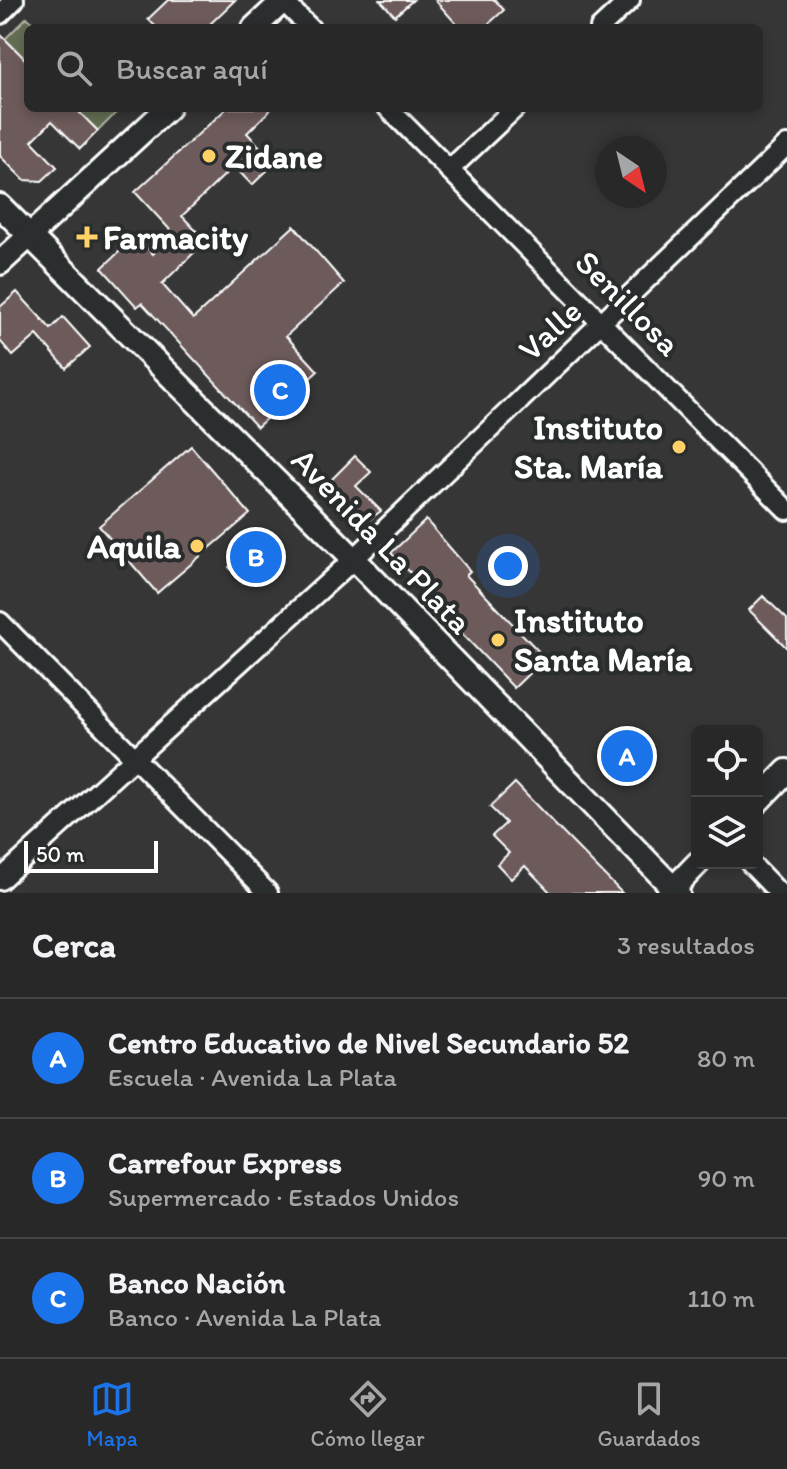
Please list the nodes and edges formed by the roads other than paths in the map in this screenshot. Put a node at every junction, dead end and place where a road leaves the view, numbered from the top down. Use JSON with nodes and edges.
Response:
{"nodes":[{"id":1,"x":14,"y":0,"type":"edge"},
{"id":2,"x":283,"y":0,"type":"edge"},
{"id":3,"x":630,"y":0,"type":"edge"},
{"id":4,"x":0,"y":14,"type":"edge"},
{"id":5,"x":258,"y":24,"type":"edge"},
{"id":6,"x":306,"y":24,"type":"edge"},
{"id":7,"x":604,"y":24,"type":"edge"},
{"id":8,"x":164,"y":112,"type":"edge"},
{"id":9,"x":392,"y":112,"type":"edge"},
{"id":10,"x":511,"y":112,"type":"edge"},
{"id":11,"x":787,"y":145,"type":"edge"},
{"id":12,"x":449,"y":170,"type":"junction"},
{"id":13,"x":0,"y":206,"type":"edge"},
{"id":14,"x":31,"y":236,"type":"junction"},
{"id":15,"x":0,"y":263,"type":"edge"},
{"id":16,"x":604,"y":323,"type":"junction"},
{"id":17,"x":787,"y":510,"type":"edge"},
{"id":18,"x":354,"y":559,"type":"junction"},
{"id":19,"x":0,"y":622,"type":"edge"},
{"id":20,"x":134,"y":755,"type":"junction"},
{"id":21,"x":787,"y":771,"type":"edge"},
{"id":22,"x":762,"y":797,"type":"edge"},
{"id":23,"x":693,"y":869,"type":"edge"},
{"id":24,"x":756,"y":869,"type":"edge"},
{"id":25,"x":0,"y":880,"type":"edge"},
{"id":26,"x":674,"y":892,"type":"edge"},
{"id":27,"x":268,"y":893,"type":"edge"},
{"id":28,"x":779,"y":893,"type":"edge"}],
"edges":[{"from":1,"to":4,"type":"street"},
{"from":2,"to":5,"type":"main road"},
{"from":2,"to":6,"type":"street"},
{"from":3,"to":7,"type":"street"},
{"from":8,"to":14,"type":"main road"},
{"from":9,"to":12,"type":"street","name":"Senillosa"},
{"from":10,"to":12,"type":"street"},
{"from":11,"to":16,"type":"street","name":"Valle"},
{"from":12,"to":16,"type":"street","name":"Senillosa"},
{"from":13,"to":14,"type":"main road","name":"Avenida La Plata"},
{"from":14,"to":15,"type":"main road"},
{"from":14,"to":18,"type":"main road","name":"Avenida La Plata"},
{"from":16,"to":17,"type":"street","name":"Senillosa"},
{"from":16,"to":18,"type":"street","name":"Valle"},
{"from":18,"to":20,"type":"street","name":"Valle"},
{"from":18,"to":26,"type":"main road","name":"Avenida La Plata"},
{"from":19,"to":20,"type":"street"},
{"from":20,"to":25,"type":"street","name":"Valle"},
{"from":20,"to":27,"type":"street"},
{"from":21,"to":22,"type":"main road"},
{"from":23,"to":26,"type":"main road"},
{"from":24,"to":28,"type":"street"}]}
